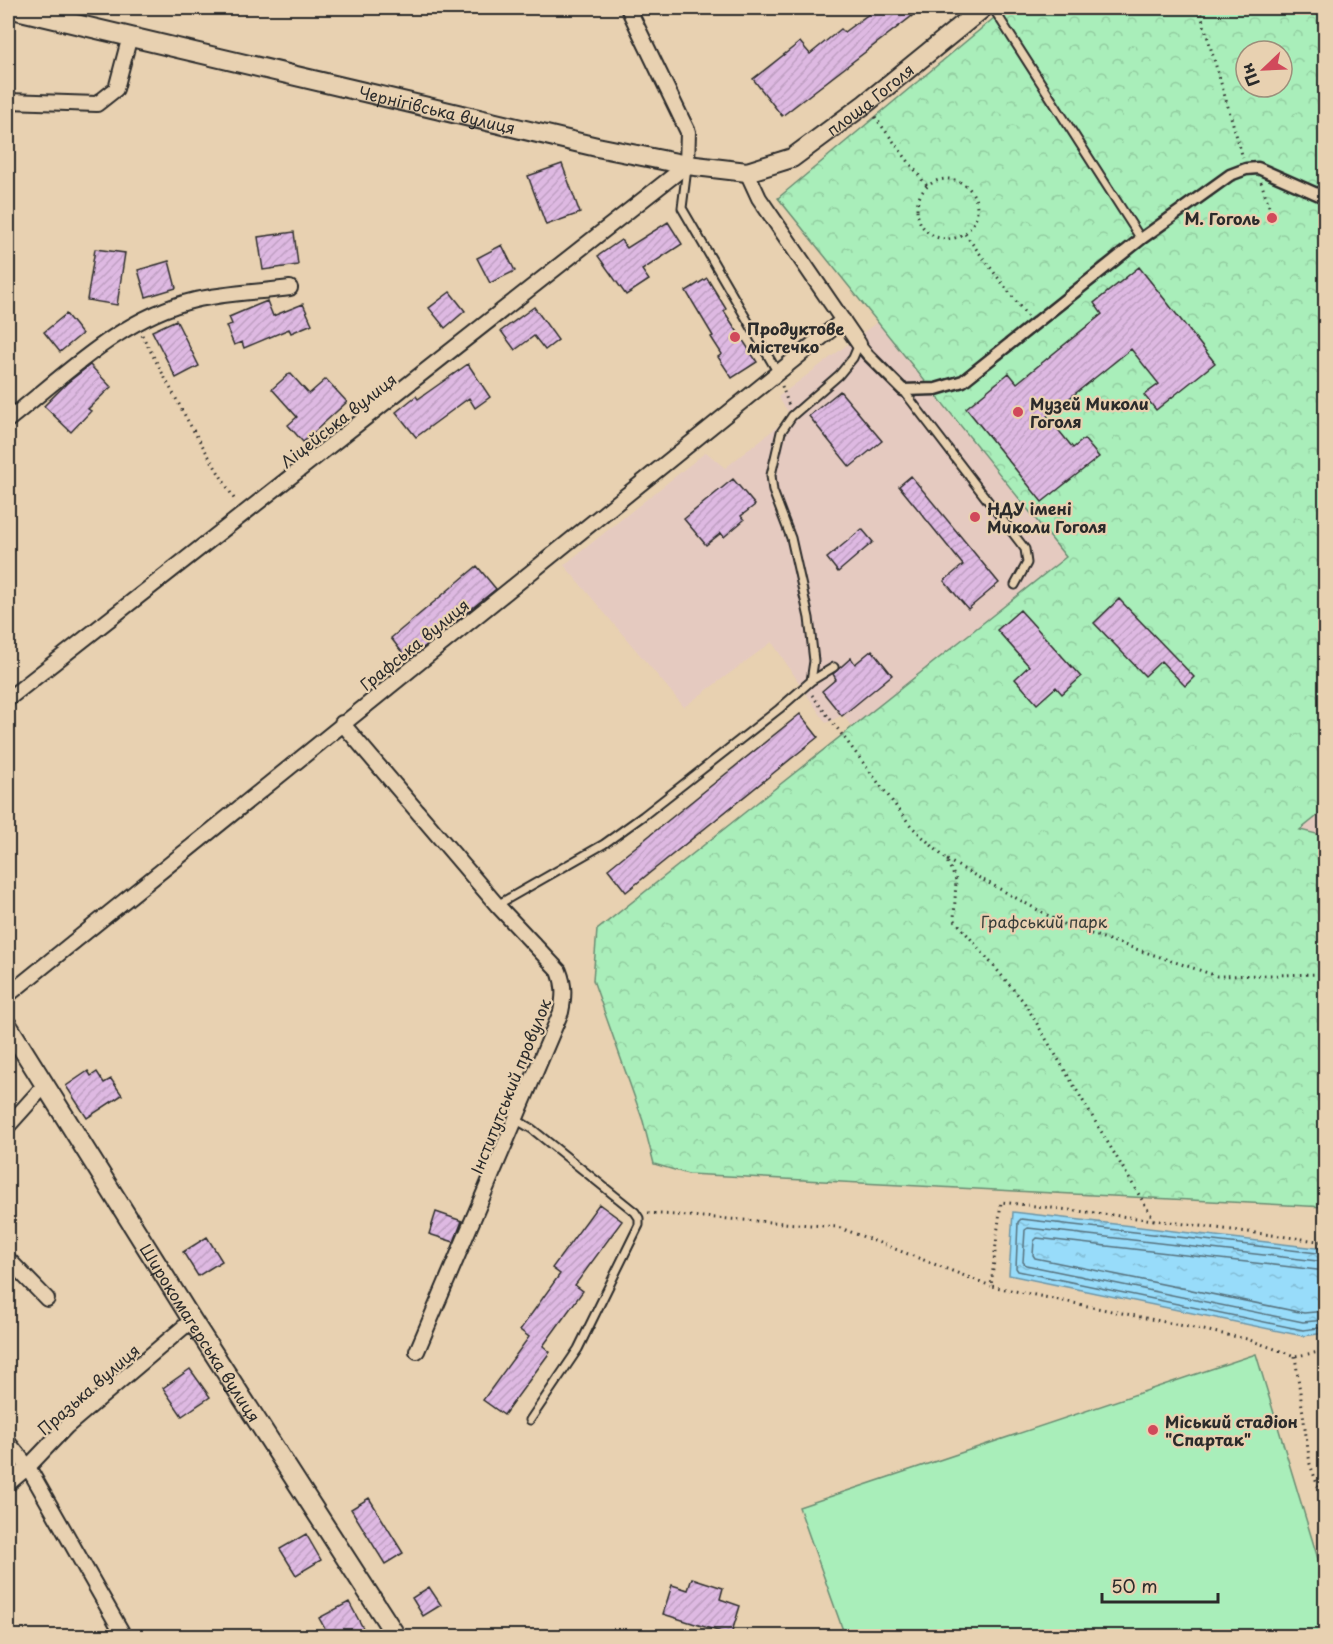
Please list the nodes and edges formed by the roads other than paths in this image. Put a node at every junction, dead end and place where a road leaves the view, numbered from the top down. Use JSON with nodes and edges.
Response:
{"nodes":[{"id":1,"x":8,"y":8,"type":"edge"},
{"id":2,"x":628,"y":8,"type":"edge"},
{"id":3,"x":983,"y":8,"type":"edge"},
{"id":4,"x":993,"y":8,"type":"edge"},
{"id":5,"x":54,"y":12,"type":"edge"},
{"id":6,"x":130,"y":36,"type":"junction"},
{"id":7,"x":8,"y":101,"type":"edge"},
{"id":8,"x":687,"y":165,"type":"junction"},
{"id":9,"x":747,"y":172,"type":"junction"},
{"id":10,"x":1326,"y":198,"type":"edge"},
{"id":11,"x":1141,"y":239,"type":"junction"},
{"id":12,"x":290,"y":288,"type":"dead end"},
{"id":13,"x":843,"y":320,"type":"junction"},
{"id":14,"x":859,"y":344,"type":"junction"},
{"id":15,"x":778,"y":373,"type":"junction"},
{"id":16,"x":903,"y":390,"type":"junction"},
{"id":17,"x":8,"y":420,"type":"edge"},
{"id":18,"x":1015,"y":585,"type":"dead end"},
{"id":19,"x":834,"y":667,"type":"dead end"},
{"id":20,"x":808,"y":684,"type":"junction"},
{"id":21,"x":8,"y":699,"type":"edge"},
{"id":22,"x":342,"y":723,"type":"junction"},
{"id":23,"x":497,"y":905,"type":"junction"},
{"id":24,"x":8,"y":995,"type":"edge"},
{"id":25,"x":8,"y":1026,"type":"edge"},
{"id":26,"x":44,"y":1086,"type":"junction"},
{"id":27,"x":515,"y":1119,"type":"junction"},
{"id":28,"x":8,"y":1126,"type":"edge"},
{"id":29,"x":8,"y":1259,"type":"edge"},
{"id":30,"x":47,"y":1299,"type":"dead end"},
{"id":31,"x":192,"y":1320,"type":"junction"},
{"id":32,"x":417,"y":1351,"type":"dead end"},
{"id":33,"x":530,"y":1420,"type":"dead end"},
{"id":34,"x":8,"y":1442,"type":"edge"},
{"id":35,"x":28,"y":1467,"type":"junction"},
{"id":36,"x":8,"y":1484,"type":"edge"},
{"id":37,"x":388,"y":1632,"type":"edge"},
{"id":38,"x":124,"y":1636,"type":"edge"}],
"edges":[{"from":1,"to":5,"type":"street","name":"Чернігівська вулиця"},
{"from":2,"to":8,"type":"street"},
{"from":3,"to":9,"type":"street","name":"площа Гоголя"},
{"from":4,"to":11,"type":"lane"},
{"from":5,"to":6,"type":"street","name":"Чернігівська вулиця"},
{"from":6,"to":7,"type":"street"},
{"from":6,"to":8,"type":"street","name":"Чернігівська вулиця"},
{"from":8,"to":9,"type":"street","name":"Чернігівська вулиця"},
{"from":8,"to":15,"type":"lane"},
{"from":8,"to":21,"type":"street","name":"Ліцейська вулиця"},
{"from":9,"to":13,"type":"street"},
{"from":10,"to":11,"type":"street"},
{"from":11,"to":16,"type":"street"},
{"from":12,"to":17,"type":"street"},
{"from":13,"to":14,"type":"street"},
{"from":13,"to":15,"type":"street","name":"Графська вулиця"},
{"from":14,"to":16,"type":"street"},
{"from":14,"to":20,"type":"lane"},
{"from":15,"to":22,"type":"street","name":"Графська вулиця"},
{"from":16,"to":18,"type":"lane"},
{"from":19,"to":20,"type":"lane"},
{"from":20,"to":23,"type":"lane"},
{"from":22,"to":23,"type":"street","name":"Інститутський провулок"},
{"from":22,"to":24,"type":"street","name":"Графська вулиця"},
{"from":23,"to":27,"type":"street","name":"Інститутський провулок"},
{"from":25,"to":26,"type":"street","name":"Широкомагерська вулиця"},
{"from":26,"to":28,"type":"street"},
{"from":26,"to":31,"type":"street","name":"Широкомагерська вулиця"},
{"from":27,"to":32,"type":"street","name":"Інститутський провулок"},
{"from":27,"to":33,"type":"lane"},
{"from":29,"to":30,"type":"street"},
{"from":31,"to":35,"type":"street","name":"Празька вулиця"},
{"from":31,"to":37,"type":"street","name":"Широкомагерська вулиця"},
{"from":34,"to":35,"type":"street"},
{"from":35,"to":36,"type":"street","name":"Празька вулиця"},
{"from":35,"to":38,"type":"street"}]}
